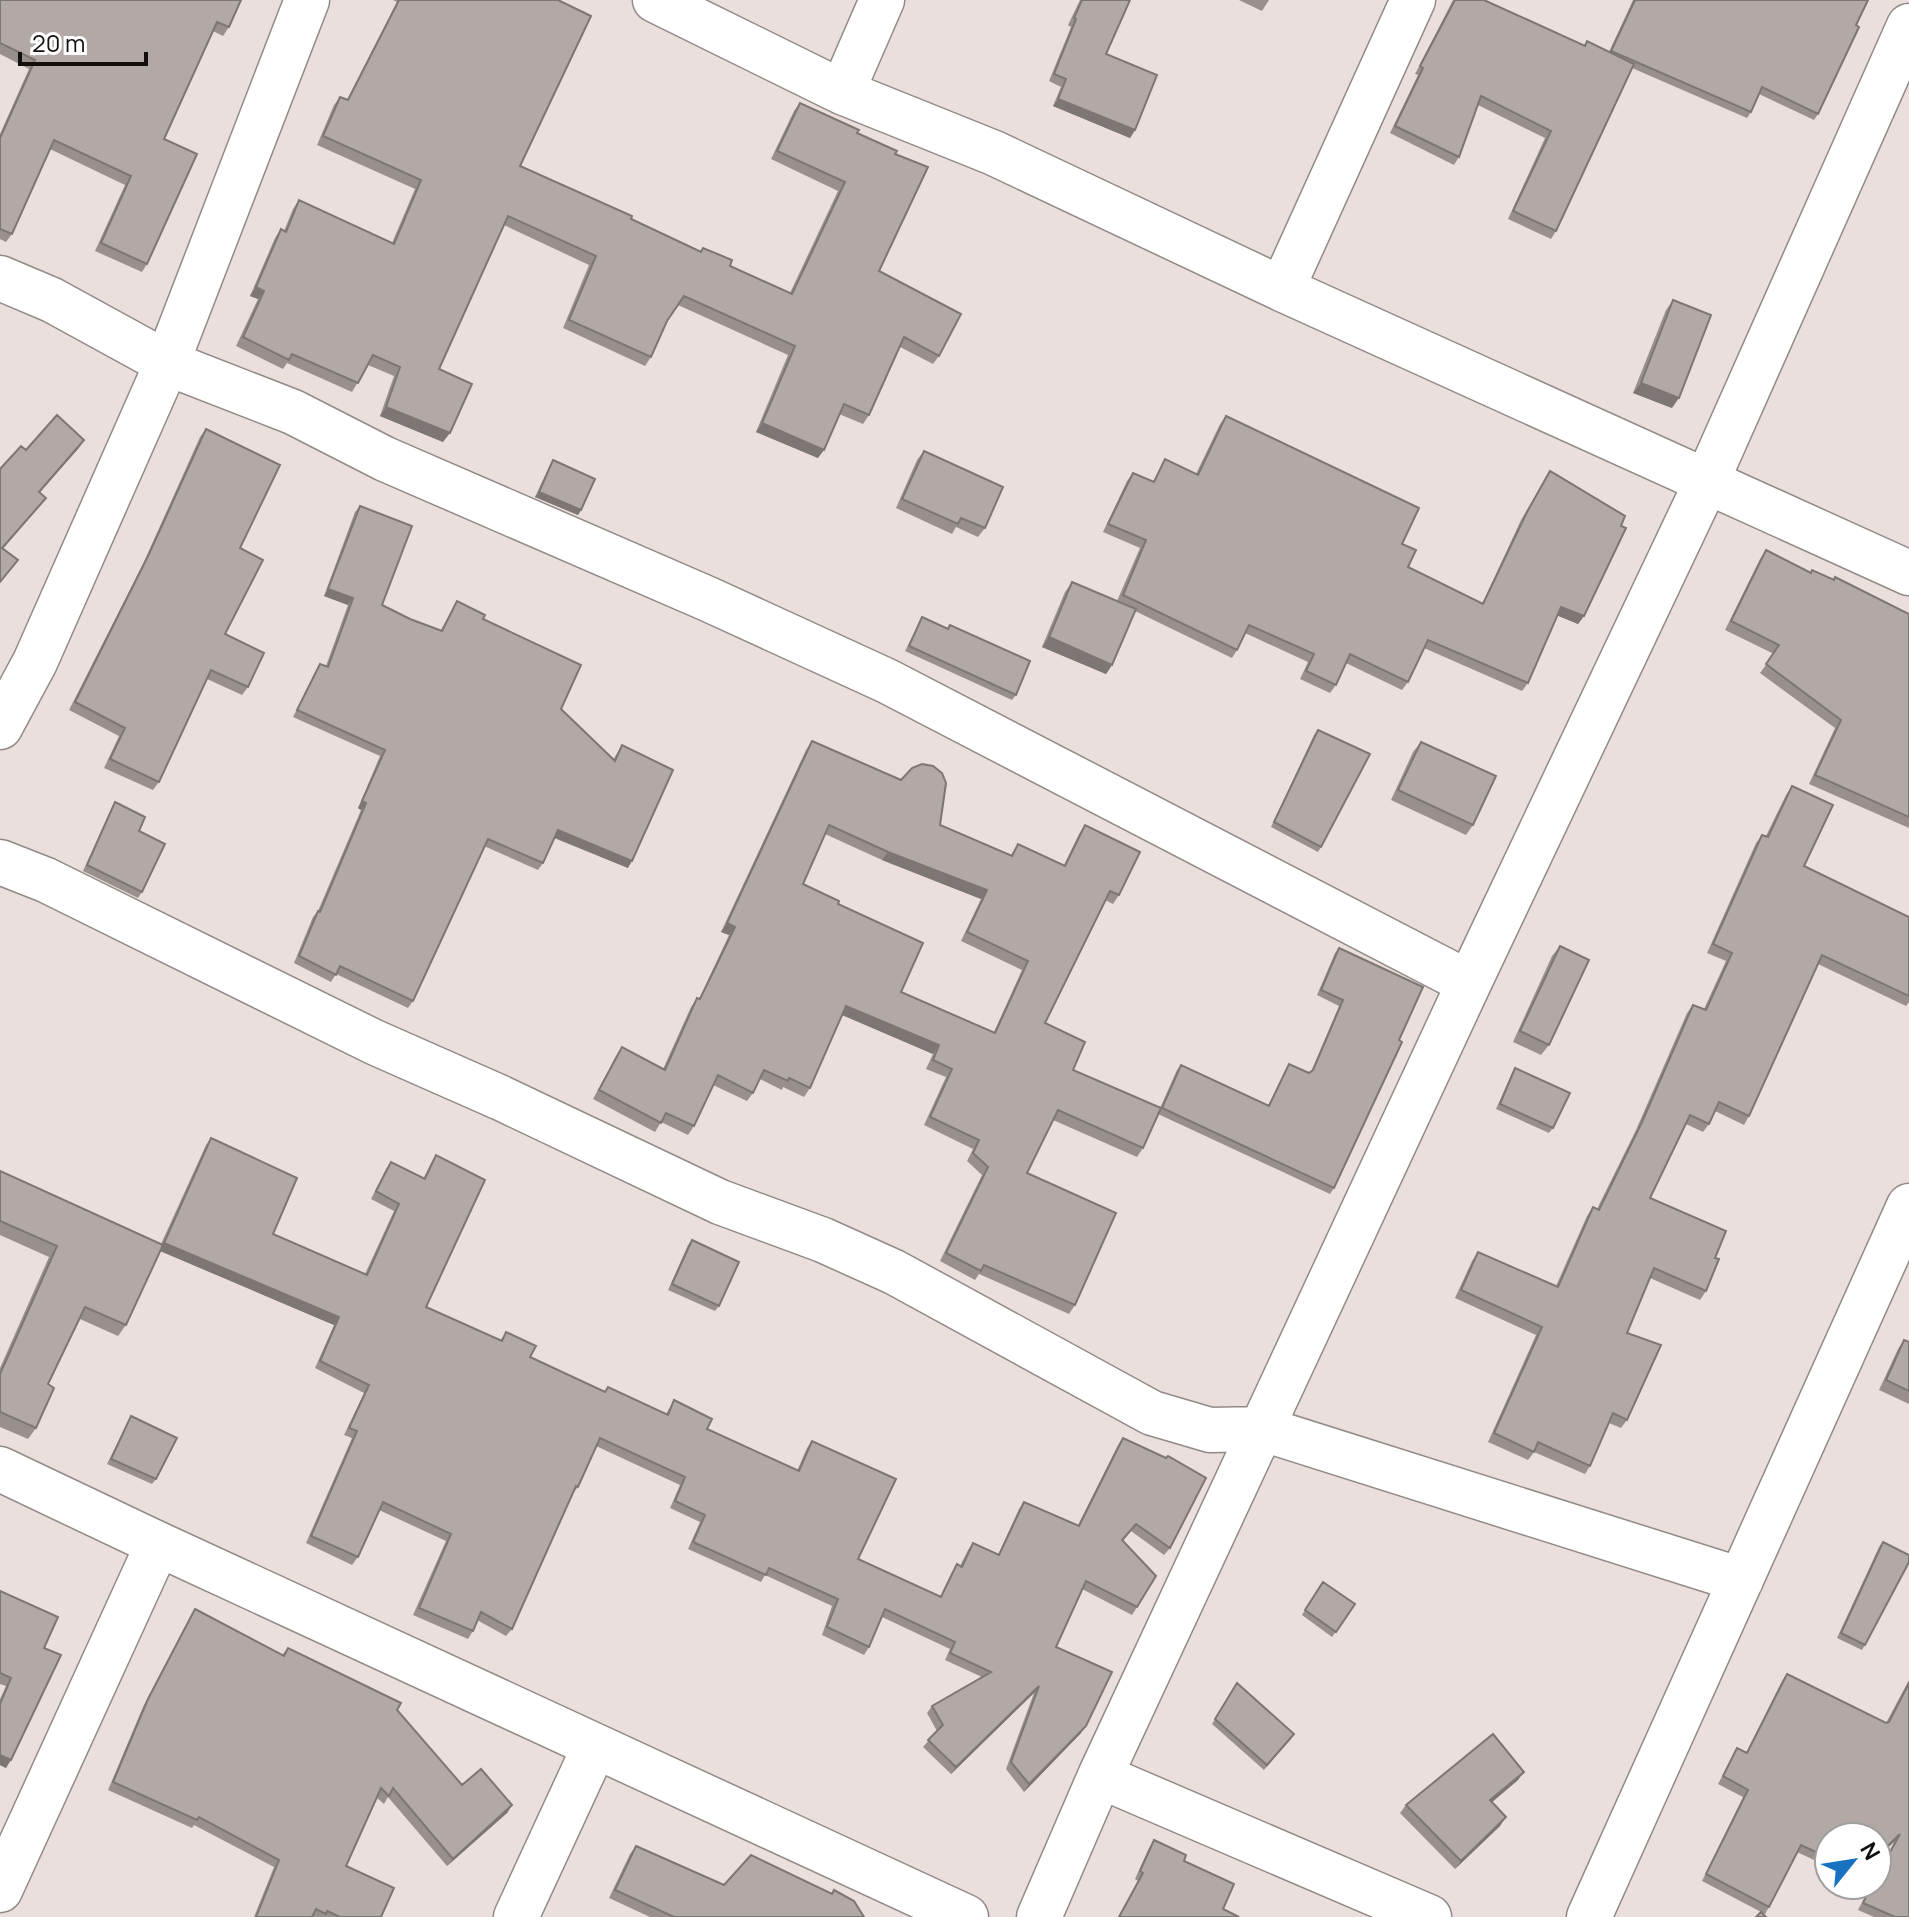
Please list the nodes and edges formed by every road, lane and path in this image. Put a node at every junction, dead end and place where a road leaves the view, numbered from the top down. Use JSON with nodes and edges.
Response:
{"nodes":[{"id":1,"x":307,"y":0,"type":"edge"},
{"id":2,"x":655,"y":0,"type":"edge"},
{"id":3,"x":882,"y":0,"type":"edge"},
{"id":4,"x":1413,"y":0,"type":"edge"},
{"id":5,"x":1906,"y":39,"type":"edge"},
{"id":6,"x":842,"y":92,"type":"junction"},
{"id":7,"x":0,"y":278,"type":"edge"},
{"id":8,"x":1282,"y":289,"type":"junction"},
{"id":9,"x":167,"y":363,"type":"junction"},
{"id":10,"x":1706,"y":483,"type":"junction"},
{"id":11,"x":1909,"y":573,"type":"edge"},
{"id":12,"x":0,"y":727,"type":"edge"},
{"id":13,"x":0,"y":862,"type":"edge"},
{"id":14,"x":1469,"y":983,"type":"junction"},
{"id":15,"x":1909,"y":1206,"type":"edge"},
{"id":16,"x":1263,"y":1429,"type":"junction"},
{"id":17,"x":0,"y":1469,"type":"edge"},
{"id":18,"x":158,"y":1544,"type":"junction"},
{"id":19,"x":1741,"y":1580,"type":"junction"},
{"id":20,"x":595,"y":1746,"type":"junction"},
{"id":21,"x":1100,"y":1776,"type":"junction"},
{"id":22,"x":0,"y":1890,"type":"edge"},
{"id":23,"x":516,"y":1917,"type":"edge"},
{"id":24,"x":966,"y":1917,"type":"edge"},
{"id":25,"x":1039,"y":1917,"type":"edge"},
{"id":26,"x":1429,"y":1917,"type":"edge"},
{"id":27,"x":1589,"y":1917,"type":"edge"}],
"edges":[{"from":1,"to":9,"type":"street"},
{"from":2,"to":6,"type":"street"},
{"from":3,"to":6,"type":"street"},
{"from":4,"to":8,"type":"street"},
{"from":5,"to":10,"type":"street"},
{"from":6,"to":8,"type":"street"},
{"from":7,"to":9,"type":"street"},
{"from":8,"to":10,"type":"street"},
{"from":9,"to":12,"type":"street"},
{"from":9,"to":14,"type":"street"},
{"from":10,"to":11,"type":"street"},
{"from":10,"to":14,"type":"street"},
{"from":13,"to":16,"type":"street"},
{"from":14,"to":16,"type":"street"},
{"from":15,"to":19,"type":"street"},
{"from":16,"to":19,"type":"street"},
{"from":16,"to":21,"type":"street"},
{"from":17,"to":18,"type":"street"},
{"from":18,"to":20,"type":"street"},
{"from":18,"to":22,"type":"street"},
{"from":19,"to":27,"type":"street"},
{"from":20,"to":23,"type":"street"},
{"from":20,"to":24,"type":"street"},
{"from":21,"to":25,"type":"street"},
{"from":21,"to":26,"type":"street"}]}
